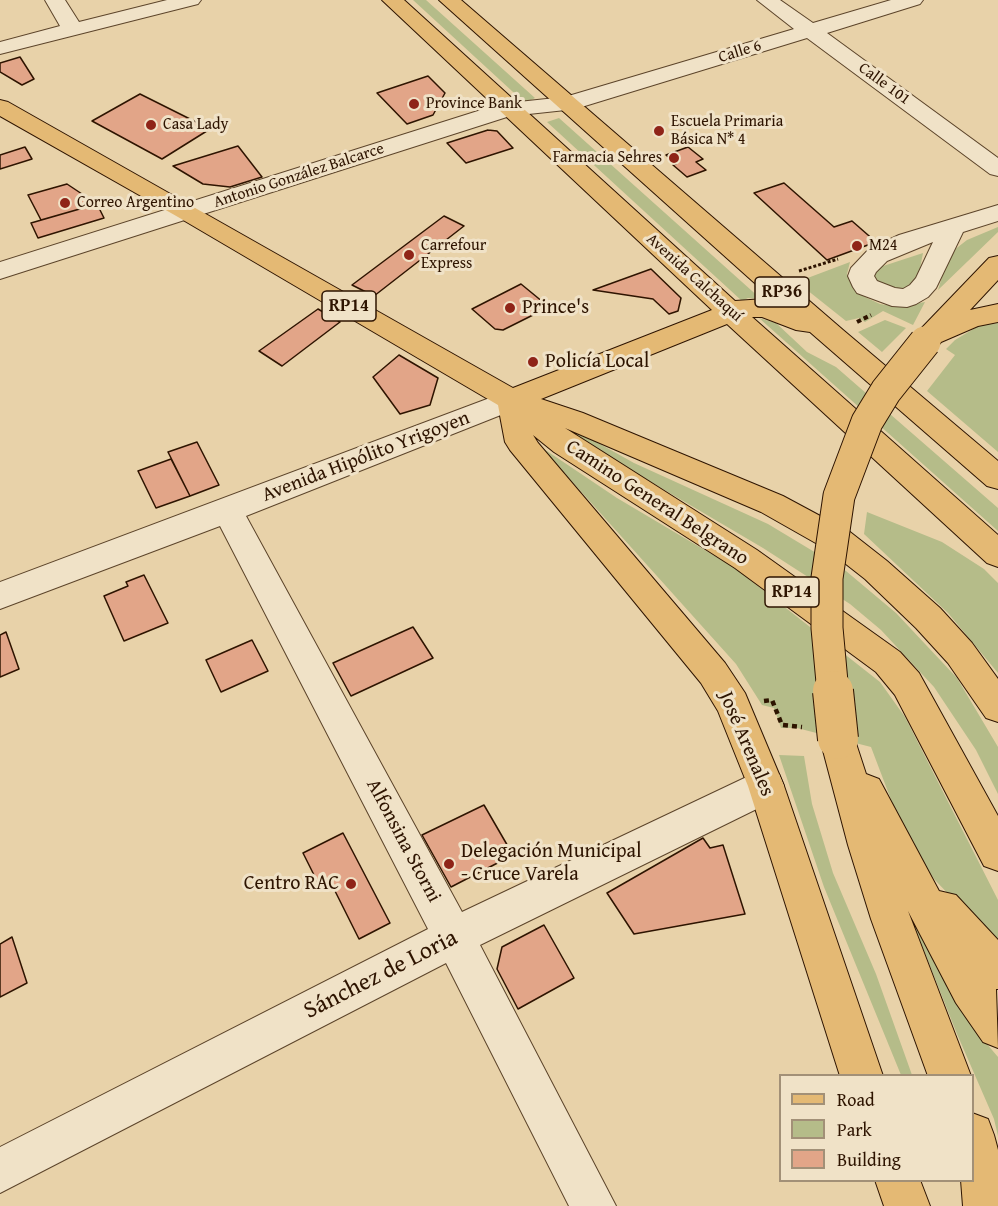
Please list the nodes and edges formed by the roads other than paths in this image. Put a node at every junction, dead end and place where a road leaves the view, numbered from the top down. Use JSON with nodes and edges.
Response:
{"nodes":[{"id":1,"x":55,"y":0,"type":"edge"},
{"id":2,"x":191,"y":0,"type":"edge"},
{"id":3,"x":392,"y":0,"type":"edge"},
{"id":4,"x":449,"y":0,"type":"edge"},
{"id":5,"x":767,"y":0,"type":"edge"},
{"id":6,"x":913,"y":0,"type":"edge"},
{"id":7,"x":73,"y":30,"type":"junction"},
{"id":8,"x":809,"y":31,"type":"junction"},
{"id":9,"x":0,"y":48,"type":"edge"},
{"id":10,"x":567,"y":104,"type":"junction"},
{"id":11,"x":0,"y":107,"type":"edge"},
{"id":12,"x":508,"y":109,"type":"junction"},
{"id":13,"x":998,"y":169,"type":"edge"},
{"id":14,"x":187,"y":212,"type":"junction"},
{"id":15,"x":998,"y":213,"type":"edge"},
{"id":16,"x":951,"y":230,"type":"dead end"},
{"id":17,"x":998,"y":264,"type":"edge"},
{"id":18,"x":0,"y":271,"type":"edge"},
{"id":19,"x":730,"y":312,"type":"junction"},
{"id":20,"x":998,"y":313,"type":"edge"},
{"id":21,"x":833,"y":337,"type":"junction"},
{"id":22,"x":924,"y":342,"type":"junction"},
{"id":23,"x":511,"y":400,"type":"junction"},
{"id":24,"x":998,"y":478,"type":"edge"},
{"id":25,"x":227,"y":510,"type":"junction"},
{"id":26,"x":998,"y":554,"type":"edge"},
{"id":27,"x":0,"y":596,"type":"edge"},
{"id":28,"x":998,"y":707,"type":"edge"},
{"id":29,"x":838,"y":739,"type":"junction"},
{"id":30,"x":765,"y":786,"type":"junction"},
{"id":31,"x":890,"y":836,"type":"junction"},
{"id":32,"x":998,"y":853,"type":"edge"},
{"id":33,"x":454,"y":937,"type":"junction"},
{"id":34,"x":998,"y":969,"type":"edge"},
{"id":35,"x":998,"y":1027,"type":"edge"},
{"id":36,"x":861,"y":1074,"type":"edge"},
{"id":37,"x":949,"y":1074,"type":"edge"},
{"id":38,"x":974,"y":1143,"type":"edge"},
{"id":39,"x":0,"y":1171,"type":"edge"},
{"id":40,"x":898,"y":1182,"type":"edge"},
{"id":41,"x":593,"y":1206,"type":"edge"},
{"id":42,"x":907,"y":1206,"type":"edge"},
{"id":43,"x":986,"y":1206,"type":"edge"}],
"edges":[{"from":1,"to":7,"type":"street"},
{"from":2,"to":7,"type":"street"},
{"from":3,"to":12,"type":"main road","name":"Avenida Calchaquí","number":"RP36"},
{"from":4,"to":10,"type":"main road","number":"RP36"},
{"from":5,"to":8,"type":"street","name":"Calle 101"},
{"from":6,"to":8,"type":"street","name":"Calle 6"},
{"from":7,"to":9,"type":"street"},
{"from":8,"to":10,"type":"street","name":"Calle 6"},
{"from":8,"to":13,"type":"street","name":"Calle 101"},
{"from":10,"to":12,"type":"street","name":"Antonio González Balcarce"},
{"from":10,"to":21,"type":"main road","number":"RP36"},
{"from":11,"to":14,"type":"main road","name":"Camino General Belgrano","number":"RP14"},
{"from":12,"to":14,"type":"street","name":"Antonio González Balcarce"},
{"from":12,"to":19,"type":"main road","name":"Avenida Calchaquí","number":"RP36"},
{"from":14,"to":18,"type":"street","name":"Antonio González Balcarce"},
{"from":14,"to":23,"type":"main road","name":"Camino General Belgrano","number":"RP14"},
{"from":15,"to":16,"type":"street"},
{"from":17,"to":22,"type":"main road"},
{"from":19,"to":21,"type":"main road","name":"Avenida Hipólito Yrigoyen"},
{"from":19,"to":23,"type":"main road","name":"Avenida Hipólito Yrigoyen"},
{"from":19,"to":26,"type":"main road","name":"Avenida Calchaquí","number":"RP36"},
{"from":20,"to":22,"type":"main road"},
{"from":21,"to":24,"type":"main road","number":"RP36"},
{"from":22,"to":29,"type":"main road","bridge":true},
{"from":23,"to":25,"type":"street","name":"Avenida Hipólito Yrigoyen"},
{"from":23,"to":28,"type":"main road","name":"Camino General Belgrano","number":"RP14"},
{"from":23,"to":30,"type":"main road","name":"José Arenales"},
{"from":23,"to":32,"type":"main road","name":"Camino General Belgrano","number":"RP14"},
{"from":25,"to":27,"type":"street","name":"Avenida Hipólito Yrigoyen"},
{"from":25,"to":33,"type":"street","name":"Alfonsina Storni"},
{"from":29,"to":31,"type":"main road"},
{"from":29,"to":37,"type":"main road"},
{"from":30,"to":33,"type":"street","name":"Sánchez de Loria"},
{"from":30,"to":36,"type":"main road","name":"José Arenales"},
{"from":31,"to":34,"type":"main road"},
{"from":31,"to":35,"type":"main road"},
{"from":33,"to":39,"type":"street","name":"Sánchez de Loria"},
{"from":33,"to":41,"type":"street","name":"Alfonsina Storni"},
{"from":38,"to":43,"type":"main road"},
{"from":40,"to":42,"type":"main road"}]}
